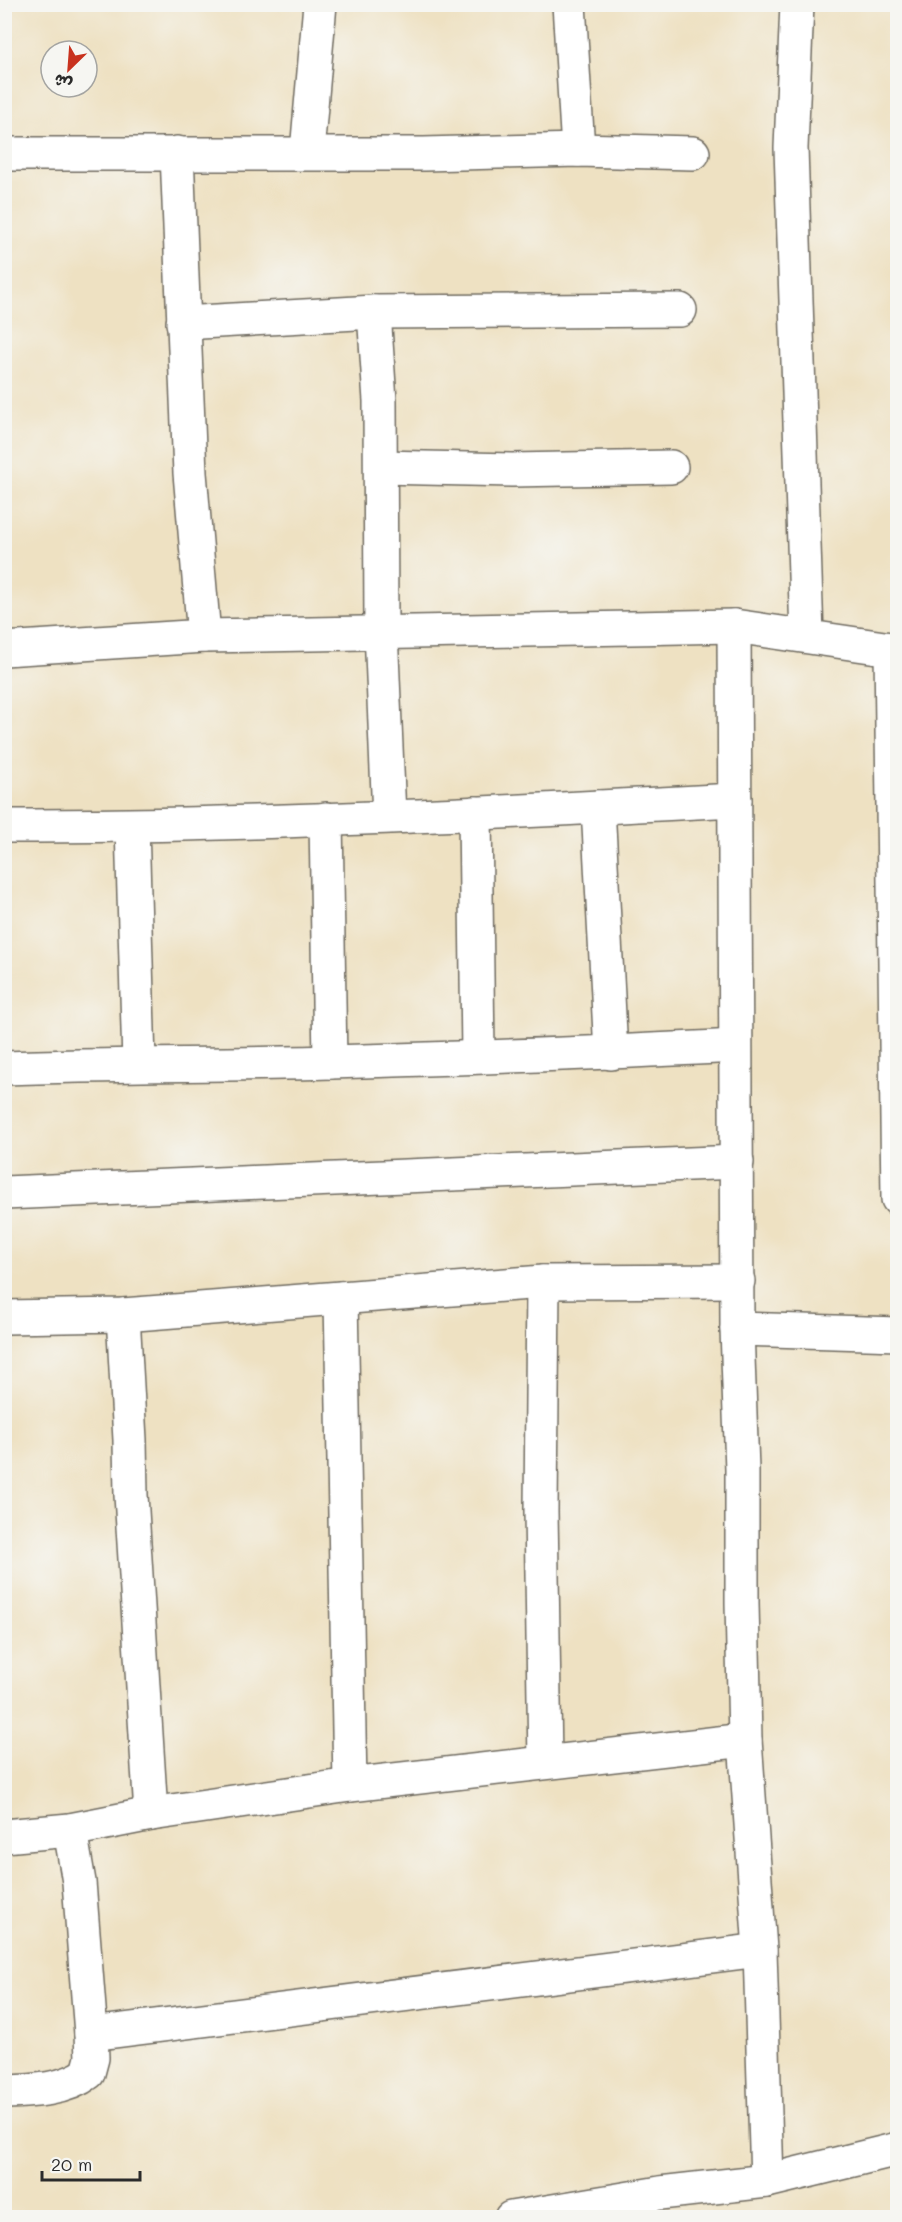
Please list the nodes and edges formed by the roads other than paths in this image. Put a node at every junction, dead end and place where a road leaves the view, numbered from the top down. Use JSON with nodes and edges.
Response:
{"nodes":[{"id":1,"x":320,"y":4,"type":"edge"},
{"id":2,"x":569,"y":4,"type":"edge"},
{"id":3,"x":797,"y":4,"type":"edge"},
{"id":4,"x":578,"y":150,"type":"junction"},
{"id":5,"x":307,"y":152,"type":"junction"},
{"id":6,"x":177,"y":153,"type":"junction"},
{"id":7,"x":693,"y":153,"type":"dead end"},
{"id":8,"x":4,"y":154,"type":"edge"},
{"id":9,"x":680,"y":309,"type":"dead end"},
{"id":10,"x":375,"y":312,"type":"junction"},
{"id":11,"x":183,"y":323,"type":"junction"},
{"id":12,"x":381,"y":467,"type":"junction"},
{"id":13,"x":671,"y":467,"type":"dead end"},
{"id":14,"x":734,"y":626,"type":"junction"},
{"id":15,"x":381,"y":632,"type":"junction"},
{"id":16,"x":204,"y":636,"type":"junction"},
{"id":17,"x":807,"y":636,"type":"junction"},
{"id":18,"x":4,"y":649,"type":"edge"},
{"id":19,"x":894,"y":649,"type":"edge"},
{"id":20,"x":735,"y":800,"type":"junction"},
{"id":21,"x":598,"y":807,"type":"junction"},
{"id":22,"x":476,"y":813,"type":"junction"},
{"id":23,"x":389,"y":816,"type":"junction"},
{"id":24,"x":326,"y":819,"type":"junction"},
{"id":25,"x":4,"y":826,"type":"edge"},
{"id":26,"x":132,"y":826,"type":"junction"},
{"id":27,"x":735,"y":1046,"type":"junction"},
{"id":28,"x":611,"y":1053,"type":"junction"},
{"id":29,"x":478,"y":1056,"type":"junction"},
{"id":30,"x":330,"y":1062,"type":"junction"},
{"id":31,"x":139,"y":1063,"type":"junction"},
{"id":32,"x":4,"y":1068,"type":"edge"},
{"id":33,"x":737,"y":1162,"type":"junction"},
{"id":34,"x":4,"y":1193,"type":"edge"},
{"id":35,"x":897,"y":1199,"type":"edge"},
{"id":36,"x":738,"y":1281,"type":"junction"},
{"id":37,"x":543,"y":1282,"type":"junction"},
{"id":38,"x":341,"y":1298,"type":"junction"},
{"id":39,"x":123,"y":1315,"type":"junction"},
{"id":40,"x":4,"y":1317,"type":"edge"},
{"id":41,"x":737,"y":1329,"type":"junction"},
{"id":42,"x":897,"y":1334,"type":"edge"},
{"id":43,"x":745,"y":1740,"type":"junction"},
{"id":44,"x":545,"y":1762,"type":"junction"},
{"id":45,"x":350,"y":1785,"type":"junction"},
{"id":46,"x":150,"y":1814,"type":"junction"},
{"id":47,"x":70,"y":1830,"type":"junction"},
{"id":48,"x":4,"y":1836,"type":"edge"},
{"id":49,"x":760,"y":1950,"type":"junction"},
{"id":50,"x":90,"y":2034,"type":"junction"},
{"id":51,"x":4,"y":2092,"type":"edge"},
{"id":52,"x":897,"y":2149,"type":"edge"},
{"id":53,"x":767,"y":2181,"type":"junction"},
{"id":54,"x":511,"y":2217,"type":"edge"}],
"edges":[{"from":1,"to":5,"type":"street"},
{"from":2,"to":4,"type":"street"},
{"from":3,"to":17,"type":"street"},
{"from":4,"to":5,"type":"street"},
{"from":4,"to":7,"type":"street"},
{"from":5,"to":6,"type":"street"},
{"from":6,"to":8,"type":"street"},
{"from":6,"to":11,"type":"street"},
{"from":9,"to":10,"type":"street"},
{"from":10,"to":11,"type":"street"},
{"from":10,"to":12,"type":"street"},
{"from":11,"to":16,"type":"street"},
{"from":12,"to":13,"type":"street"},
{"from":12,"to":15,"type":"street"},
{"from":14,"to":15,"type":"street"},
{"from":14,"to":17,"type":"street"},
{"from":14,"to":20,"type":"street"},
{"from":15,"to":16,"type":"street"},
{"from":15,"to":23,"type":"street"},
{"from":16,"to":18,"type":"street"},
{"from":17,"to":19,"type":"street"},
{"from":19,"to":35,"type":"street"},
{"from":20,"to":21,"type":"street"},
{"from":20,"to":27,"type":"street"},
{"from":21,"to":22,"type":"street"},
{"from":21,"to":28,"type":"street"},
{"from":22,"to":23,"type":"street"},
{"from":22,"to":29,"type":"street"},
{"from":23,"to":24,"type":"street"},
{"from":24,"to":26,"type":"street"},
{"from":24,"to":30,"type":"street"},
{"from":25,"to":26,"type":"street"},
{"from":26,"to":31,"type":"street"},
{"from":27,"to":28,"type":"street"},
{"from":27,"to":33,"type":"street"},
{"from":28,"to":29,"type":"street"},
{"from":29,"to":30,"type":"street"},
{"from":30,"to":31,"type":"street"},
{"from":31,"to":32,"type":"street"},
{"from":33,"to":34,"type":"street"},
{"from":33,"to":36,"type":"street"},
{"from":36,"to":37,"type":"street"},
{"from":36,"to":41,"type":"street"},
{"from":37,"to":38,"type":"street"},
{"from":37,"to":44,"type":"street"},
{"from":38,"to":39,"type":"street"},
{"from":38,"to":45,"type":"street"},
{"from":39,"to":40,"type":"street"},
{"from":39,"to":46,"type":"street"},
{"from":41,"to":42,"type":"street"},
{"from":41,"to":43,"type":"street"},
{"from":43,"to":44,"type":"street"},
{"from":43,"to":49,"type":"street"},
{"from":44,"to":45,"type":"street"},
{"from":45,"to":46,"type":"street"},
{"from":46,"to":47,"type":"street"},
{"from":47,"to":48,"type":"street"},
{"from":47,"to":50,"type":"street"},
{"from":49,"to":50,"type":"street"},
{"from":49,"to":53,"type":"street"},
{"from":50,"to":51,"type":"street"},
{"from":52,"to":53,"type":"street"},
{"from":53,"to":54,"type":"street"}]}
